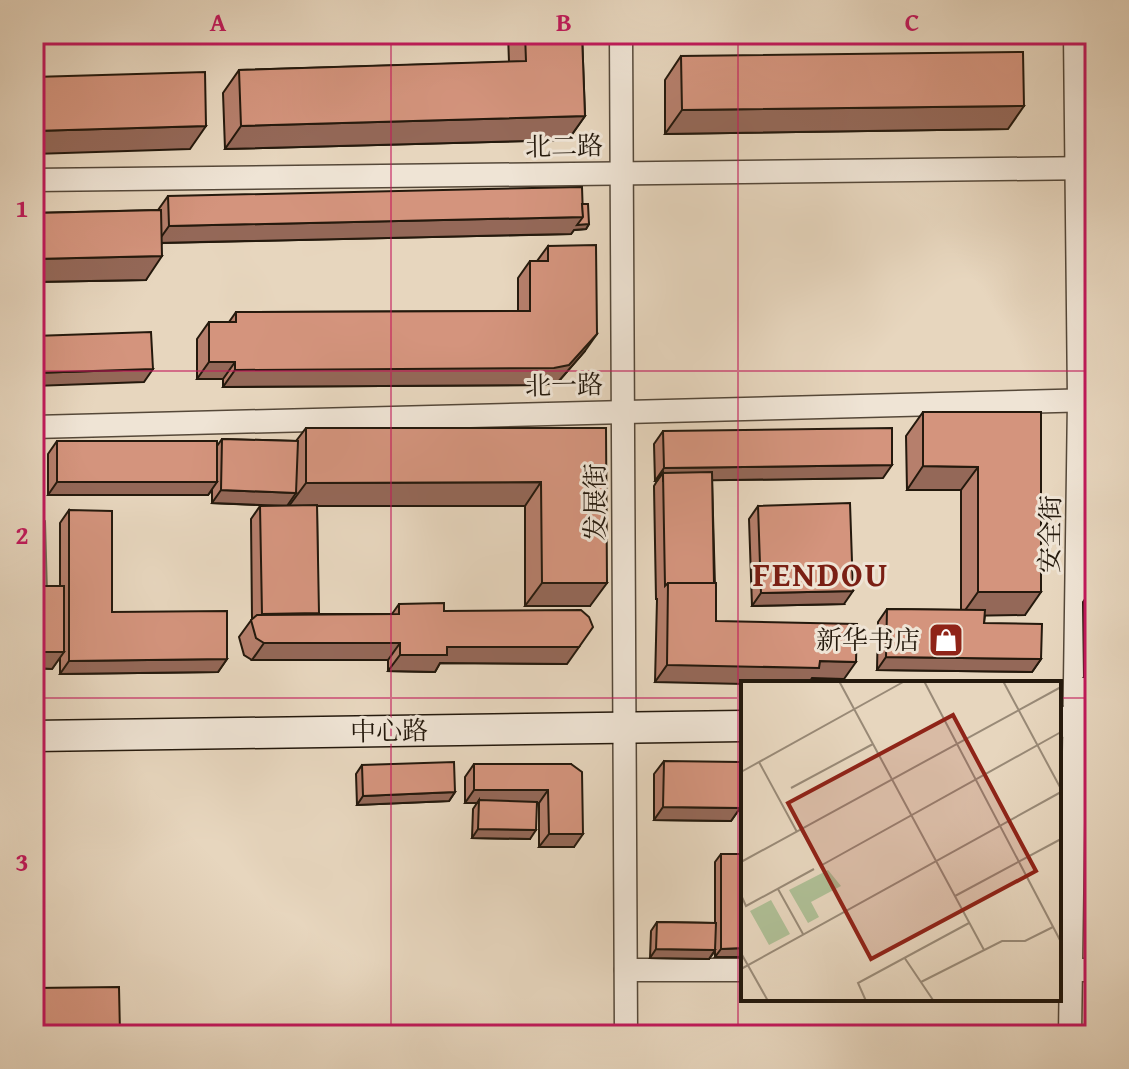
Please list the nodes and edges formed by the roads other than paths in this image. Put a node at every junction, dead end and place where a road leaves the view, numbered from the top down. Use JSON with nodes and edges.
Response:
{"nodes":[{"id":1,"x":621,"y":34,"type":"edge"},
{"id":2,"x":1075,"y":34,"type":"edge"},
{"id":3,"x":1086,"y":168,"type":"edge"},
{"id":4,"x":622,"y":173,"type":"junction"},
{"id":5,"x":34,"y":180,"type":"edge"},
{"id":6,"x":1087,"y":400,"type":"edge"},
{"id":7,"x":622,"y":411,"type":"junction"},
{"id":8,"x":34,"y":427,"type":"edge"},
{"id":9,"x":1076,"y":722,"type":"edge"},
{"id":10,"x":741,"y":726,"type":"edge"},
{"id":11,"x":624,"y":728,"type":"junction"},
{"id":12,"x":34,"y":736,"type":"edge"},
{"id":13,"x":626,"y":970,"type":"junction"},
{"id":14,"x":741,"y":970,"type":"edge"},
{"id":15,"x":1065,"y":970,"type":"edge"},
{"id":16,"x":1095,"y":970,"type":"edge"},
{"id":17,"x":626,"y":1035,"type":"edge"},
{"id":18,"x":1070,"y":1035,"type":"edge"}],
"edges":[{"from":1,"to":4,"type":"street","name":"发展街"},
{"from":2,"to":3,"type":"street","name":"安全街"},
{"from":3,"to":4,"type":"street","name":"北二路"},
{"from":3,"to":6,"type":"street","name":"安全街"},
{"from":4,"to":5,"type":"street","name":"北二路"},
{"from":4,"to":7,"type":"street","name":"发展街"},
{"from":6,"to":7,"type":"street","name":"北一路"},
{"from":6,"to":9,"type":"street","name":"安全街"},
{"from":7,"to":8,"type":"street","name":"北一路"},
{"from":7,"to":11,"type":"street","name":"发展街"},
{"from":9,"to":15,"type":"street","name":"安全街"},
{"from":10,"to":11,"type":"street","name":"中心路"},
{"from":11,"to":12,"type":"street","name":"中心路"},
{"from":11,"to":13,"type":"street","name":"发展街"},
{"from":13,"to":14,"type":"street"},
{"from":13,"to":17,"type":"street","name":"发展街"},
{"from":15,"to":16,"type":"street"},
{"from":15,"to":18,"type":"street","name":"安全街"}]}
